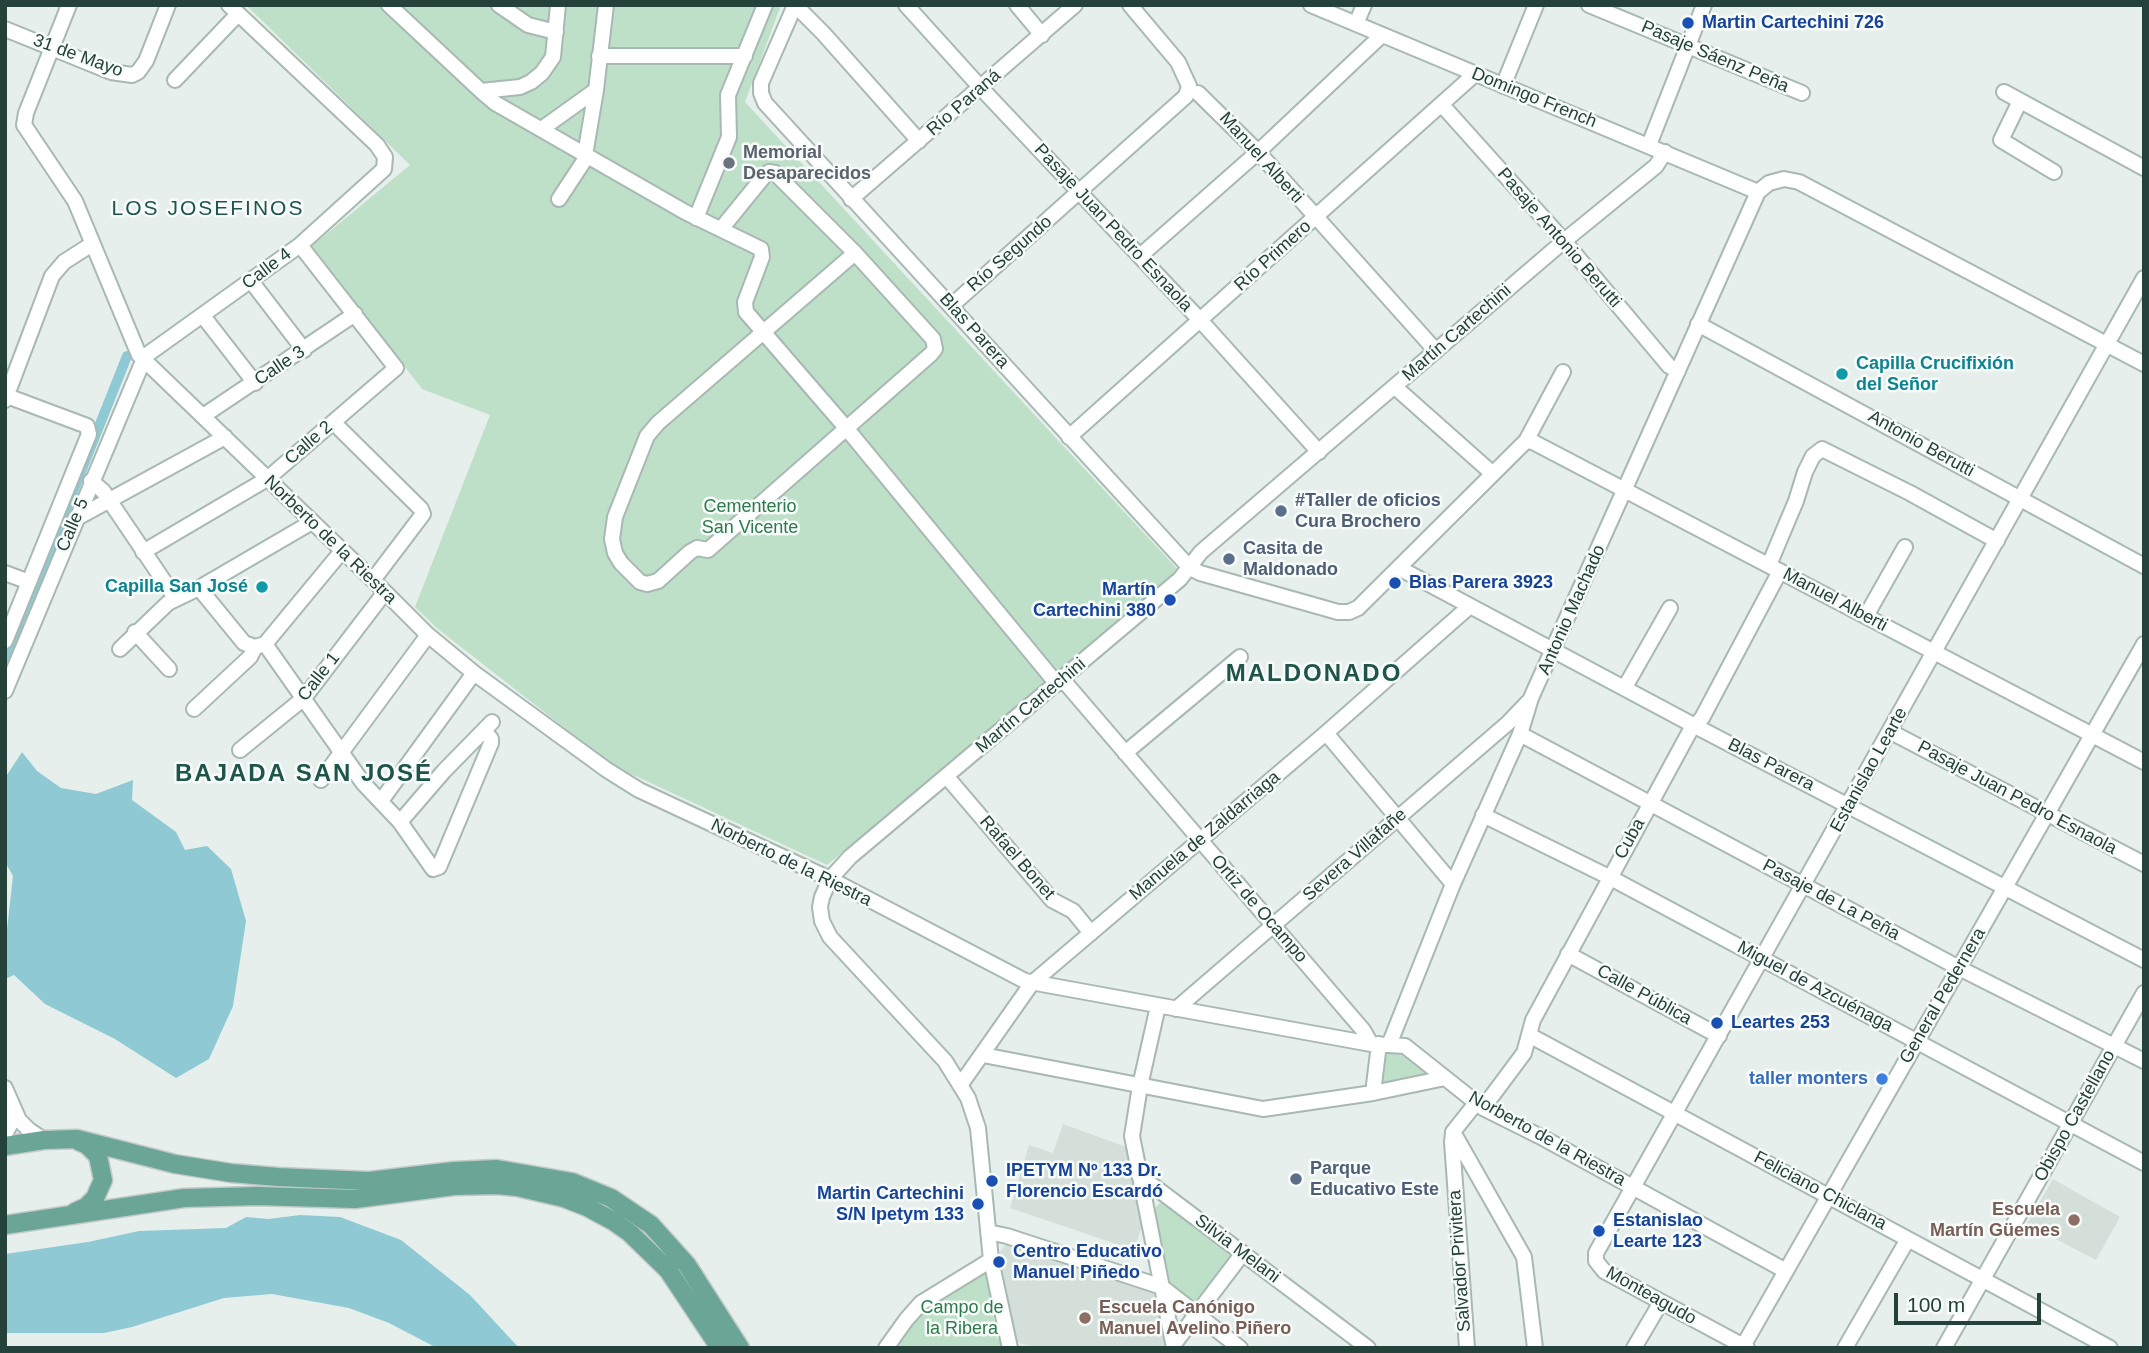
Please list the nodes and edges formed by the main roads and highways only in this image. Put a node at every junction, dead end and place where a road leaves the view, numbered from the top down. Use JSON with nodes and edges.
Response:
{"nodes":[{"id":1,"x":68,"y":1138,"type":"junction"},
{"id":2,"x":5,"y":1146,"type":"edge"},
{"id":3,"x":67,"y":1215,"type":"junction"},
{"id":4,"x":5,"y":1226,"type":"edge"},
{"id":5,"x":720,"y":1348,"type":"edge"},
{"id":6,"x":740,"y":1348,"type":"edge"}],
"edges":[{"from":1,"to":2,"type":"main road"},
{"from":1,"to":3,"type":"main road"},
{"from":1,"to":6,"type":"main road"},
{"from":3,"to":4,"type":"main road"},
{"from":3,"to":5,"type":"main road"}]}
